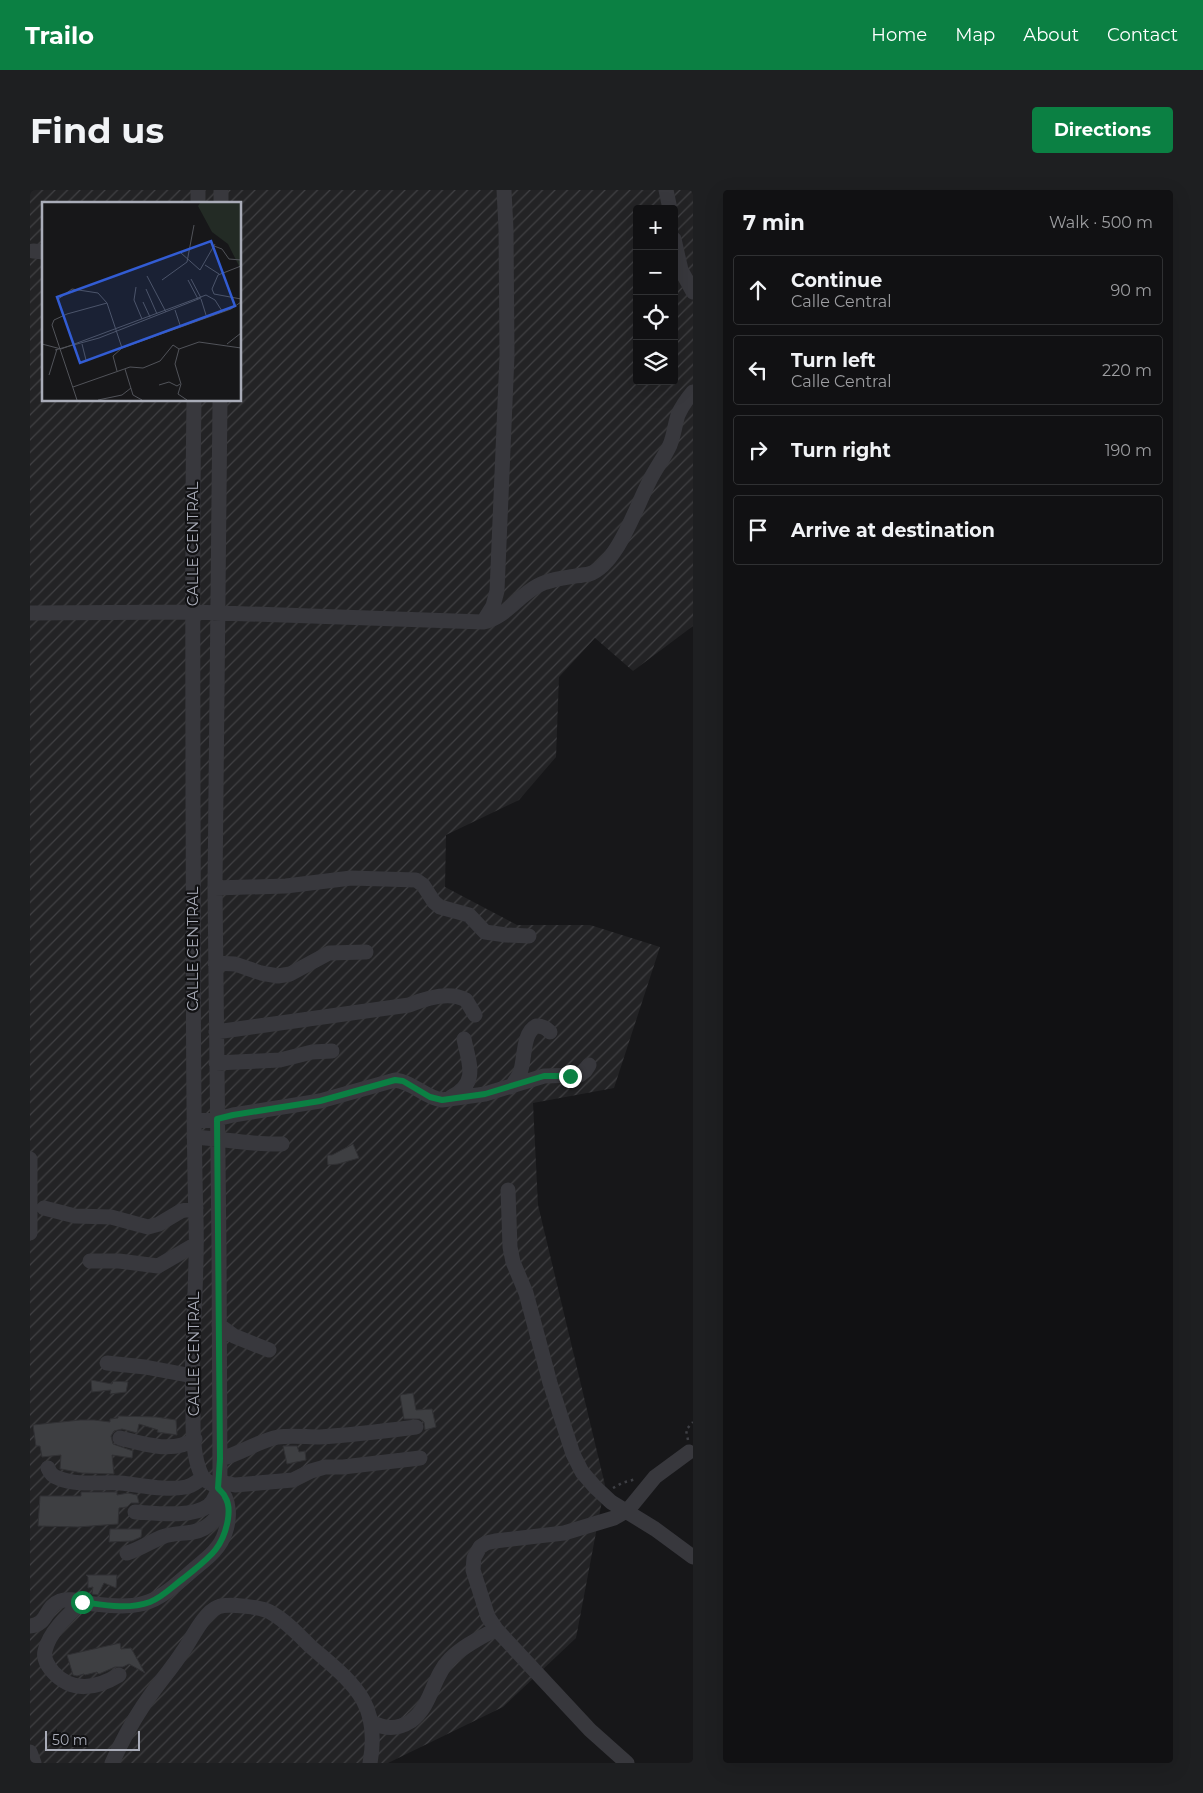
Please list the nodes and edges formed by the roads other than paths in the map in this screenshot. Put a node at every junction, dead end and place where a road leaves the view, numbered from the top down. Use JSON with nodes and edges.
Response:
{"nodes":[{"id":1,"x":504,"y":190,"type":"edge"},
{"id":2,"x":666,"y":190,"type":"edge"},
{"id":3,"x":669,"y":205,"type":"edge"},
{"id":4,"x":676,"y":250,"type":"edge"},
{"id":5,"x":693,"y":292,"type":"edge"},
{"id":6,"x":693,"y":392,"type":"edge"},
{"id":7,"x":194,"y":401,"type":"edge"},
{"id":8,"x":220,"y":401,"type":"edge"},
{"id":9,"x":193,"y":612,"type":"junction"},
{"id":10,"x":30,"y":613,"type":"edge"},
{"id":11,"x":219,"y":613,"type":"junction"},
{"id":12,"x":483,"y":622,"type":"junction"},
{"id":13,"x":215,"y":888,"type":"junction"},
{"id":14,"x":529,"y":936,"type":"dead end"},
{"id":15,"x":366,"y":952,"type":"dead end"},
{"id":16,"x":215,"y":964,"type":"junction"},
{"id":17,"x":475,"y":1015,"type":"dead end"},
{"id":18,"x":216,"y":1032,"type":"junction"},
{"id":19,"x":550,"y":1032,"type":"dead end"},
{"id":20,"x":464,"y":1039,"type":"dead end"},
{"id":21,"x":332,"y":1051,"type":"dead end"},
{"id":22,"x":216,"y":1063,"type":"junction"},
{"id":23,"x":589,"y":1065,"type":"dead end"},
{"id":24,"x":511,"y":1087,"type":"junction"},
{"id":25,"x":448,"y":1099,"type":"junction"},
{"id":26,"x":217,"y":1119,"type":"junction"},
{"id":27,"x":194,"y":1121,"type":"junction"},
{"id":28,"x":194,"y":1137,"type":"junction"},
{"id":29,"x":218,"y":1139,"type":"junction"},
{"id":30,"x":282,"y":1144,"type":"dead end"},
{"id":31,"x":30,"y":1159,"type":"edge"},
{"id":32,"x":508,"y":1190,"type":"dead end"},
{"id":33,"x":30,"y":1196,"type":"edge"},
{"id":34,"x":44,"y":1208,"type":"dead end"},
{"id":35,"x":196,"y":1208,"type":"junction"},
{"id":36,"x":30,"y":1233,"type":"edge"},
{"id":37,"x":196,"y":1244,"type":"junction"},
{"id":38,"x":90,"y":1261,"type":"dead end"},
{"id":39,"x":219,"y":1325,"type":"junction"},
{"id":40,"x":269,"y":1350,"type":"dead end"},
{"id":41,"x":107,"y":1363,"type":"dead end"},
{"id":42,"x":193,"y":1376,"type":"junction"},
{"id":43,"x":416,"y":1427,"type":"dead end"},
{"id":44,"x":120,"y":1438,"type":"dead end"},
{"id":45,"x":195,"y":1438,"type":"junction"},
{"id":46,"x":689,"y":1452,"type":"dead end"},
{"id":47,"x":420,"y":1458,"type":"dead end"},
{"id":48,"x":220,"y":1459,"type":"junction"},
{"id":49,"x":48,"y":1468,"type":"dead end"},
{"id":50,"x":203,"y":1478,"type":"junction"},
{"id":51,"x":221,"y":1489,"type":"junction"},
{"id":52,"x":628,"y":1510,"type":"junction"},
{"id":53,"x":135,"y":1512,"type":"dead end"},
{"id":54,"x":127,"y":1553,"type":"dead end"},
{"id":55,"x":693,"y":1557,"type":"edge"},
{"id":56,"x":82,"y":1602,"type":"junction"},
{"id":57,"x":30,"y":1626,"type":"edge"},
{"id":58,"x":496,"y":1629,"type":"junction"},
{"id":59,"x":119,"y":1675,"type":"dead end"},
{"id":60,"x":371,"y":1722,"type":"junction"},
{"id":61,"x":30,"y":1752,"type":"edge"},
{"id":62,"x":34,"y":1763,"type":"edge"},
{"id":63,"x":112,"y":1763,"type":"edge"},
{"id":64,"x":370,"y":1763,"type":"edge"},
{"id":65,"x":627,"y":1763,"type":"edge"}],
"edges":[{"from":1,"to":12,"type":"street"},
{"from":2,"to":3,"type":"street"},
{"from":4,"to":5,"type":"street"},
{"from":6,"to":12,"type":"street"},
{"from":7,"to":9,"type":"street","name":"CALLE CENTRAL"},
{"from":8,"to":11,"type":"street","name":"CALLE CENTRAL"},
{"from":9,"to":10,"type":"street"},
{"from":9,"to":11,"type":"street"},
{"from":9,"to":27,"type":"street","name":"CALLE CENTRAL"},
{"from":11,"to":12,"type":"street"},
{"from":11,"to":13,"type":"street","name":"CALLE CENTRAL"},
{"from":13,"to":14,"type":"street"},
{"from":13,"to":16,"type":"street","name":"CALLE CENTRAL"},
{"from":15,"to":16,"type":"street"},
{"from":16,"to":18,"type":"street","name":"CALLE CENTRAL"},
{"from":17,"to":18,"type":"street"},
{"from":18,"to":22,"type":"street","name":"CALLE CENTRAL"},
{"from":19,"to":24,"type":"street"},
{"from":20,"to":25,"type":"street"},
{"from":21,"to":22,"type":"street"},
{"from":22,"to":26,"type":"street","name":"CALLE CENTRAL"},
{"from":23,"to":24,"type":"street"},
{"from":24,"to":25,"type":"street"},
{"from":25,"to":26,"type":"street"},
{"from":26,"to":27,"type":"street"},
{"from":26,"to":29,"type":"street","name":"CALLE CENTRAL"},
{"from":27,"to":28,"type":"street","name":"CALLE CENTRAL"},
{"from":28,"to":29,"type":"street"},
{"from":28,"to":35,"type":"street","name":"CALLE CENTRAL"},
{"from":29,"to":30,"type":"street"},
{"from":29,"to":39,"type":"street","name":"CALLE CENTRAL"},
{"from":31,"to":33,"type":"street"},
{"from":32,"to":52,"type":"street"},
{"from":33,"to":36,"type":"street"},
{"from":34,"to":35,"type":"street"},
{"from":35,"to":37,"type":"street","name":"CALLE CENTRAL"},
{"from":37,"to":38,"type":"street"},
{"from":37,"to":42,"type":"street","name":"CALLE CENTRAL"},
{"from":39,"to":40,"type":"street"},
{"from":39,"to":48,"type":"street","name":"CALLE CENTRAL"},
{"from":41,"to":42,"type":"street"},
{"from":42,"to":45,"type":"street","name":"CALLE CENTRAL"},
{"from":43,"to":48,"type":"street"},
{"from":44,"to":45,"type":"street"},
{"from":45,"to":50,"type":"street","name":"CALLE CENTRAL"},
{"from":46,"to":52,"type":"street"},
{"from":47,"to":51,"type":"street"},
{"from":48,"to":51,"type":"street","name":"CALLE CENTRAL"},
{"from":49,"to":50,"type":"street"},
{"from":50,"to":51,"type":"street"},
{"from":51,"to":53,"type":"street"},
{"from":51,"to":54,"type":"street"},
{"from":51,"to":56,"type":"street","name":"CALLE CENTRAL"},
{"from":52,"to":55,"type":"street"},
{"from":52,"to":58,"type":"street"},
{"from":56,"to":57,"type":"street","name":"CALLE CENTRAL"},
{"from":56,"to":59,"type":"street"},
{"from":58,"to":60,"type":"street"},
{"from":58,"to":65,"type":"street"},
{"from":60,"to":63,"type":"street"},
{"from":60,"to":64,"type":"street"},
{"from":61,"to":62,"type":"street"}]}
